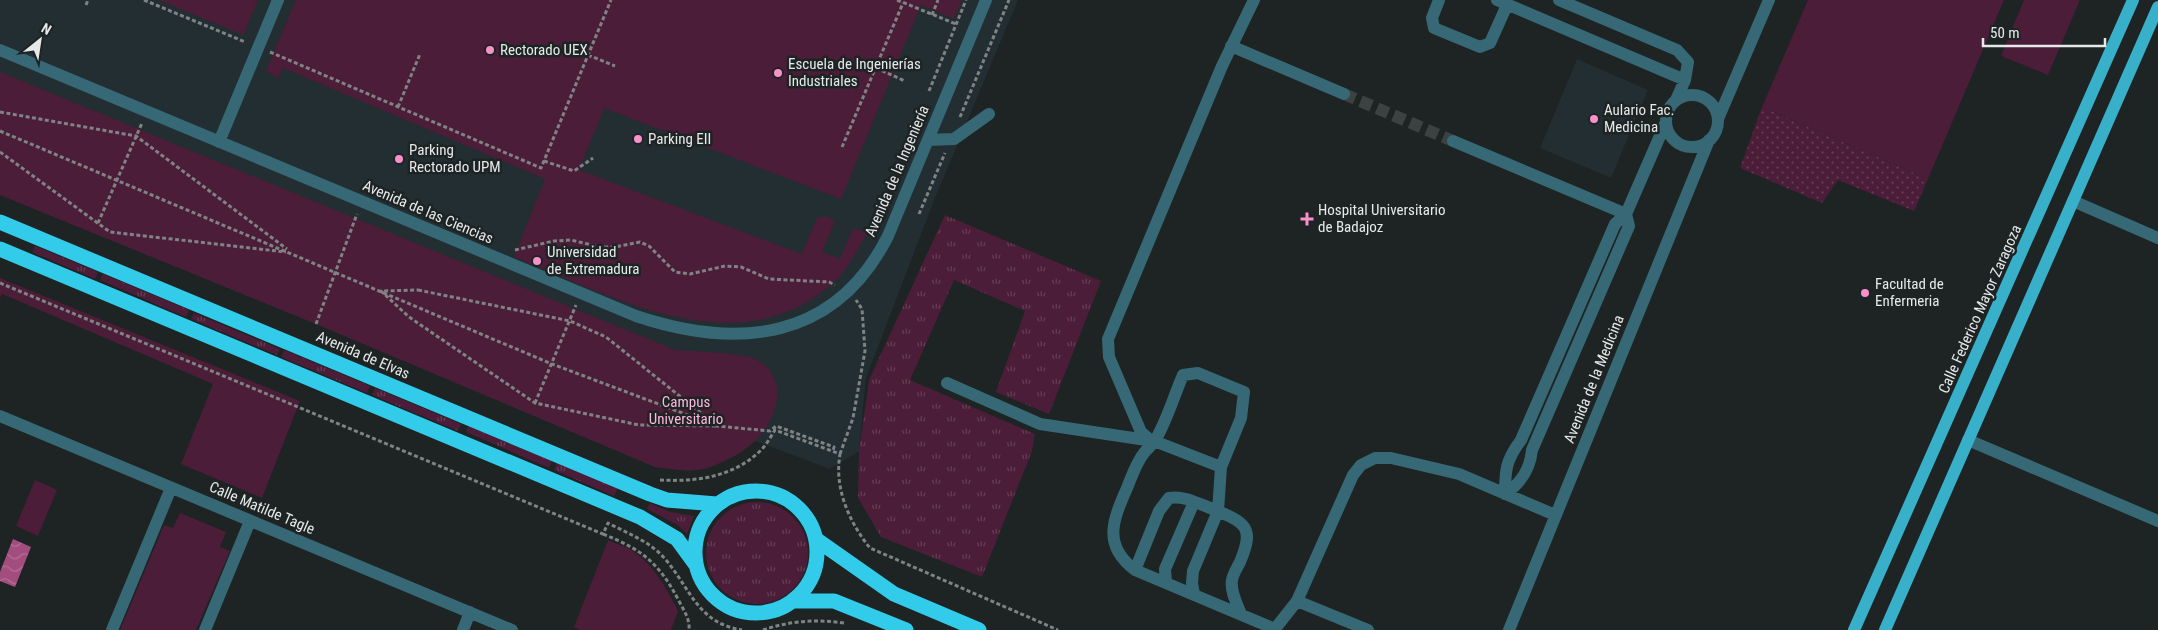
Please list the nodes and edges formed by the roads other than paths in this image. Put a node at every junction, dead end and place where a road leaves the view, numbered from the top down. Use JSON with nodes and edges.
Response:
{"nodes":[{"id":1,"x":278,"y":0,"type":"edge"},
{"id":2,"x":986,"y":0,"type":"edge"},
{"id":3,"x":1254,"y":0,"type":"edge"},
{"id":4,"x":1439,"y":0,"type":"edge"},
{"id":5,"x":1559,"y":0,"type":"edge"},
{"id":6,"x":1769,"y":0,"type":"edge"},
{"id":7,"x":2133,"y":0,"type":"edge"},
{"id":8,"x":1502,"y":2,"type":"edge"},
{"id":9,"x":2158,"y":8,"type":"edge"},
{"id":10,"x":1231,"y":46,"type":"junction"},
{"id":11,"x":0,"y":50,"type":"edge"},
{"id":12,"x":1685,"y":80,"type":"junction"},
{"id":13,"x":1344,"y":94,"type":"tunnel mouth"},
{"id":14,"x":1676,"y":100,"type":"junction"},
{"id":15,"x":989,"y":114,"type":"dead end"},
{"id":16,"x":1718,"y":119,"type":"junction"},
{"id":17,"x":1666,"y":122,"type":"junction"},
{"id":18,"x":928,"y":140,"type":"junction"},
{"id":19,"x":1709,"y":140,"type":"junction"},
{"id":20,"x":1453,"y":141,"type":"tunnel mouth"},
{"id":21,"x":219,"y":142,"type":"junction"},
{"id":22,"x":2073,"y":201,"type":"junction"},
{"id":23,"x":1626,"y":214,"type":"junction"},
{"id":24,"x":0,"y":222,"type":"edge"},
{"id":25,"x":2158,"y":238,"type":"edge"},
{"id":26,"x":0,"y":249,"type":"edge"},
{"id":27,"x":850,"y":292,"type":"joint"},
{"id":28,"x":947,"y":383,"type":"dead end"},
{"id":29,"x":0,"y":416,"type":"edge"},
{"id":30,"x":1968,"y":440,"type":"junction"},
{"id":31,"x":1155,"y":441,"type":"junction"},
{"id":32,"x":1221,"y":467,"type":"junction"},
{"id":33,"x":171,"y":488,"type":"junction"},
{"id":34,"x":1505,"y":494,"type":"junction"},
{"id":35,"x":1194,"y":502,"type":"junction"},
{"id":36,"x":717,"y":504,"type":"junction"},
{"id":37,"x":1218,"y":511,"type":"junction"},
{"id":38,"x":1555,"y":515,"type":"junction"},
{"id":39,"x":250,"y":520,"type":"junction"},
{"id":40,"x":2158,"y":521,"type":"edge"},
{"id":41,"x":817,"y":540,"type":"junction"},
{"id":42,"x":696,"y":565,"type":"junction"},
{"id":43,"x":1135,"y":570,"type":"junction"},
{"id":44,"x":1166,"y":583,"type":"junction"},
{"id":45,"x":1194,"y":594,"type":"junction"},
{"id":46,"x":794,"y":601,"type":"junction"},
{"id":47,"x":1297,"y":601,"type":"junction"},
{"id":48,"x":470,"y":612,"type":"junction"},
{"id":49,"x":1241,"y":614,"type":"junction"},
{"id":50,"x":1274,"y":629,"type":"edge"},
{"id":51,"x":112,"y":630,"type":"edge"},
{"id":52,"x":205,"y":630,"type":"edge"},
{"id":53,"x":463,"y":630,"type":"edge"},
{"id":54,"x":512,"y":630,"type":"edge"},
{"id":55,"x":906,"y":630,"type":"edge"},
{"id":56,"x":979,"y":630,"type":"edge"},
{"id":57,"x":1368,"y":630,"type":"edge"},
{"id":58,"x":1509,"y":630,"type":"edge"},
{"id":59,"x":1854,"y":630,"type":"edge"},
{"id":60,"x":1885,"y":630,"type":"edge"}],
"edges":[{"from":1,"to":21,"type":"street"},
{"from":2,"to":18,"type":"street","name":"Avenida de la Ingeniería"},
{"from":3,"to":10,"type":"street"},
{"from":4,"to":8,"type":"street"},
{"from":5,"to":12,"type":"street"},
{"from":6,"to":16,"type":"street"},
{"from":7,"to":59,"type":"main road","name":"Calle Federico Mayor Zaragoza"},
{"from":8,"to":12,"type":"street"},
{"from":9,"to":22,"type":"main road"},
{"from":10,"to":13,"type":"street"},
{"from":10,"to":31,"type":"street"},
{"from":11,"to":21,"type":"street","name":"Avenida de las Ciencias"},
{"from":12,"to":14,"type":"street"},
{"from":14,"to":16,"type":"street"},
{"from":14,"to":17,"type":"street"},
{"from":15,"to":18,"type":"street"},
{"from":16,"to":19,"type":"street"},
{"from":17,"to":19,"type":"street"},
{"from":17,"to":23,"type":"street"},
{"from":18,"to":27,"type":"street","name":"Avenida de la Ingeniería"},
{"from":19,"to":38,"type":"street","name":"Avenida de la Medicina"},
{"from":20,"to":23,"type":"street"},
{"from":21,"to":27,"type":"street","name":"Avenida de las Ciencias"},
{"from":22,"to":25,"type":"street"},
{"from":22,"to":30,"type":"main road"},
{"from":23,"to":34,"type":"street"},
{"from":23,"to":34,"type":"street"},
{"from":24,"to":36,"type":"highway","name":"Avenida de Elvas"},
{"from":26,"to":42,"type":"highway"},
{"from":28,"to":31,"type":"street"},
{"from":29,"to":33,"type":"street","name":"Calle Matilde Tagle"},
{"from":30,"to":40,"type":"street"},
{"from":30,"to":60,"type":"main road"},
{"from":31,"to":32,"type":"street"},
{"from":31,"to":32,"type":"street"},
{"from":31,"to":43,"type":"street"},
{"from":32,"to":37,"type":"street"},
{"from":33,"to":39,"type":"street","name":"Calle Matilde Tagle"},
{"from":33,"to":51,"type":"street"},
{"from":34,"to":38,"type":"street"},
{"from":34,"to":47,"type":"street"},
{"from":35,"to":37,"type":"street"},
{"from":35,"to":43,"type":"street"},
{"from":35,"to":44,"type":"street"},
{"from":36,"to":41,"type":"highway"},
{"from":36,"to":42,"type":"highway"},
{"from":37,"to":45,"type":"street"},
{"from":37,"to":49,"type":"street"},
{"from":38,"to":58,"type":"street","name":"Avenida de la Medicina"},
{"from":39,"to":48,"type":"street","name":"Calle Matilde Tagle"},
{"from":39,"to":52,"type":"street"},
{"from":41,"to":46,"type":"highway"},
{"from":41,"to":56,"type":"highway"},
{"from":42,"to":46,"type":"highway"},
{"from":43,"to":44,"type":"street"},
{"from":44,"to":45,"type":"street"},
{"from":45,"to":49,"type":"street"},
{"from":46,"to":55,"type":"highway"},
{"from":47,"to":50,"type":"street"},
{"from":47,"to":57,"type":"street"},
{"from":48,"to":53,"type":"street"},
{"from":48,"to":54,"type":"street","name":"Calle Matilde Tagle"},
{"from":49,"to":50,"type":"street"}]}
